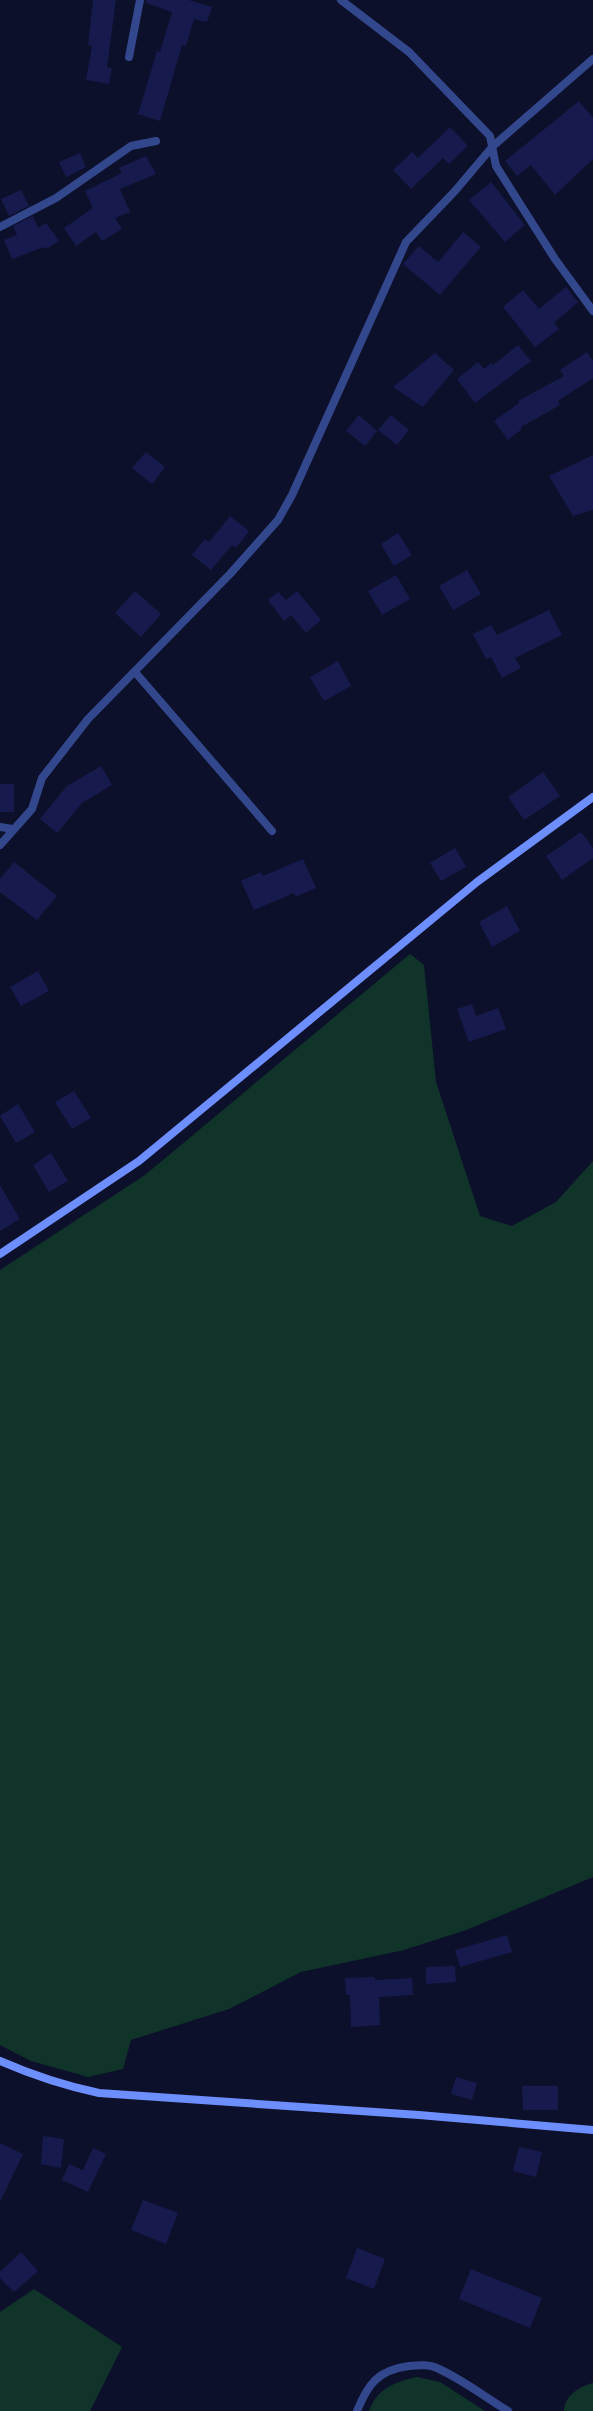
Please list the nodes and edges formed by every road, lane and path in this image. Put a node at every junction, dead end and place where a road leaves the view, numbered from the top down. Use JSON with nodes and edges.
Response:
{"nodes":[{"id":1,"x":140,"y":0,"type":"edge"},
{"id":2,"x":341,"y":0,"type":"edge"},
{"id":3,"x":129,"y":57,"type":"dead end"},
{"id":4,"x":593,"y":59,"type":"edge"},
{"id":5,"x":156,"y":141,"type":"dead end"},
{"id":6,"x":493,"y":146,"type":"junction"},
{"id":7,"x":0,"y":227,"type":"edge"},
{"id":8,"x":593,"y":311,"type":"edge"},
{"id":9,"x":135,"y":672,"type":"junction"},
{"id":10,"x":593,"y":797,"type":"edge"},
{"id":11,"x":0,"y":827,"type":"edge"},
{"id":12,"x":14,"y":829,"type":"junction"},
{"id":13,"x":272,"y":831,"type":"dead end"},
{"id":14,"x":0,"y":845,"type":"edge"},
{"id":15,"x":0,"y":1254,"type":"edge"},
{"id":16,"x":0,"y":2060,"type":"edge"},
{"id":17,"x":593,"y":2130,"type":"edge"},
{"id":18,"x":357,"y":2411,"type":"edge"},
{"id":19,"x":508,"y":2411,"type":"edge"}],
"edges":[{"from":1,"to":3,"type":"street"},
{"from":2,"to":6,"type":"street"},
{"from":4,"to":6,"type":"street"},
{"from":5,"to":7,"type":"street"},
{"from":6,"to":8,"type":"street"},
{"from":6,"to":9,"type":"street"},
{"from":9,"to":12,"type":"street"},
{"from":9,"to":13,"type":"street"},
{"from":10,"to":15,"type":"street"},
{"from":11,"to":12,"type":"street"},
{"from":12,"to":14,"type":"street"},
{"from":16,"to":17,"type":"street"},
{"from":18,"to":19,"type":"street"}]}
